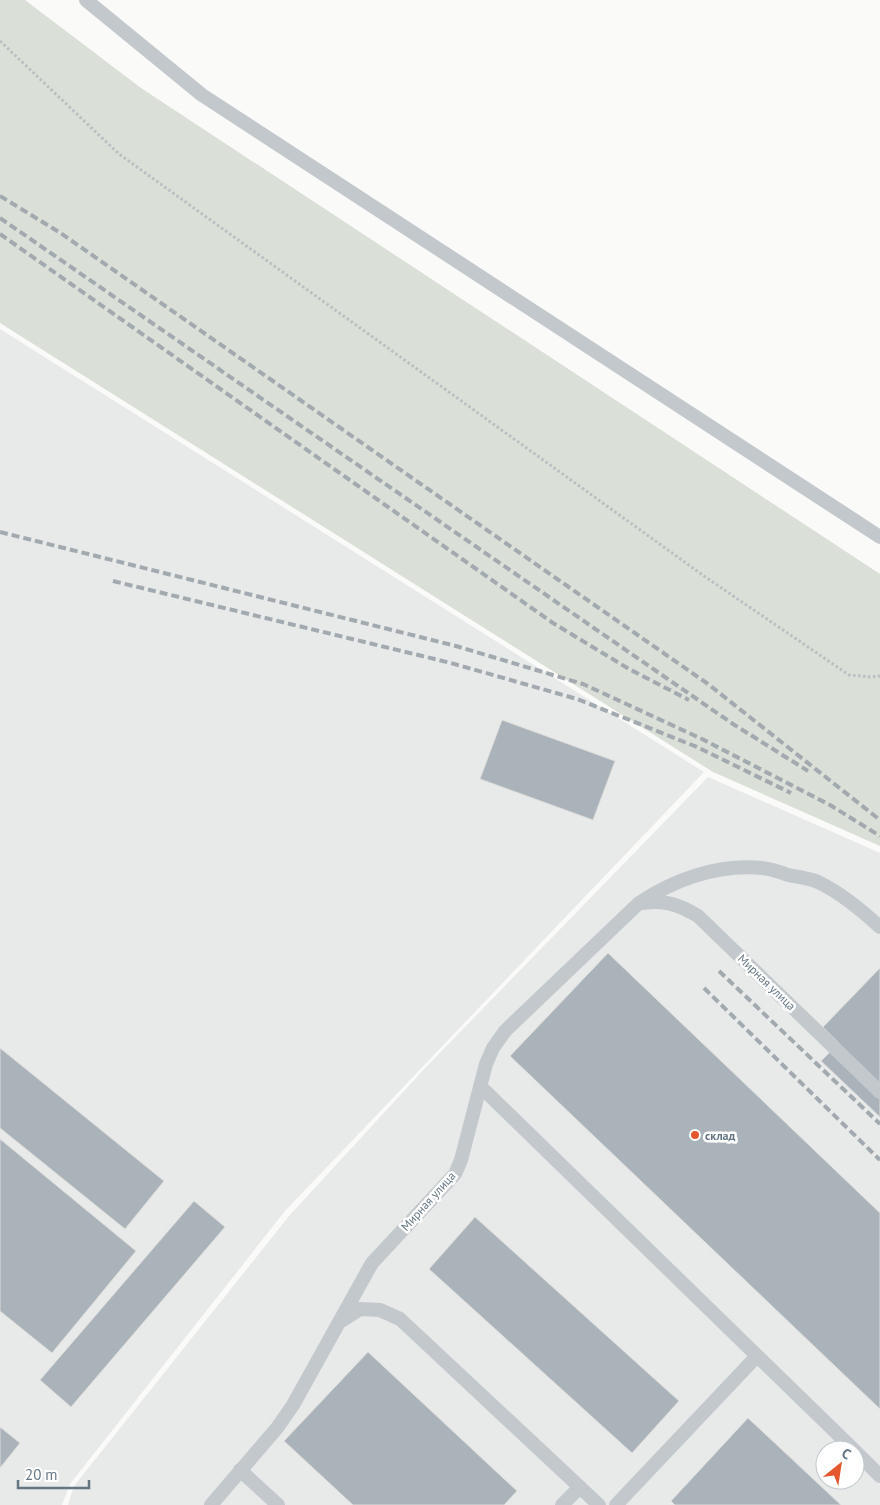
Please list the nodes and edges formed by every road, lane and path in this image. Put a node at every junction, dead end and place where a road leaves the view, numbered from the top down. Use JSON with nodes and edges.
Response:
{"nodes":[{"id":1,"x":86,"y":0,"type":"edge"},
{"id":2,"x":0,"y":40,"type":"edge"},
{"id":3,"x":880,"y":536,"type":"edge"},
{"id":4,"x":880,"y":676,"type":"edge"},
{"id":5,"x":639,"y":903,"type":"junction"},
{"id":6,"x":880,"y":927,"type":"edge"},
{"id":7,"x":480,"y":1086,"type":"junction"},
{"id":8,"x":880,"y":1092,"type":"edge"},
{"id":9,"x":340,"y":1322,"type":"junction"},
{"id":10,"x":758,"y":1356,"type":"junction"},
{"id":11,"x":843,"y":1440,"type":"edge"},
{"id":12,"x":865,"y":1462,"type":"edge"},
{"id":13,"x":240,"y":1470,"type":"junction"},
{"id":14,"x":880,"y":1476,"type":"edge"},
{"id":15,"x":580,"y":1487,"type":"junction"},
{"id":16,"x":211,"y":1505,"type":"edge"},
{"id":17,"x":278,"y":1505,"type":"edge"},
{"id":18,"x":562,"y":1505,"type":"edge"},
{"id":19,"x":599,"y":1505,"type":"edge"},
{"id":20,"x":616,"y":1505,"type":"edge"}],
"edges":[{"from":1,"to":3,"type":"lane"},
{"from":2,"to":4,"type":"path"},
{"from":5,"to":6,"type":"lane","name":"Мирная улица"},
{"from":5,"to":7,"type":"lane","name":"Мирная улица"},
{"from":5,"to":8,"type":"lane","name":"Мирная улица"},
{"from":7,"to":9,"type":"lane","name":"Мирная улица"},
{"from":7,"to":10,"type":"lane"},
{"from":9,"to":13,"type":"lane","name":"Мирная улица"},
{"from":9,"to":15,"type":"lane"},
{"from":10,"to":11,"type":"lane"},
{"from":10,"to":20,"type":"lane"},
{"from":12,"to":14,"type":"lane"},
{"from":13,"to":16,"type":"lane","name":"Мирная улица"},
{"from":13,"to":17,"type":"lane"},
{"from":15,"to":18,"type":"lane"},
{"from":15,"to":19,"type":"lane"}]}
